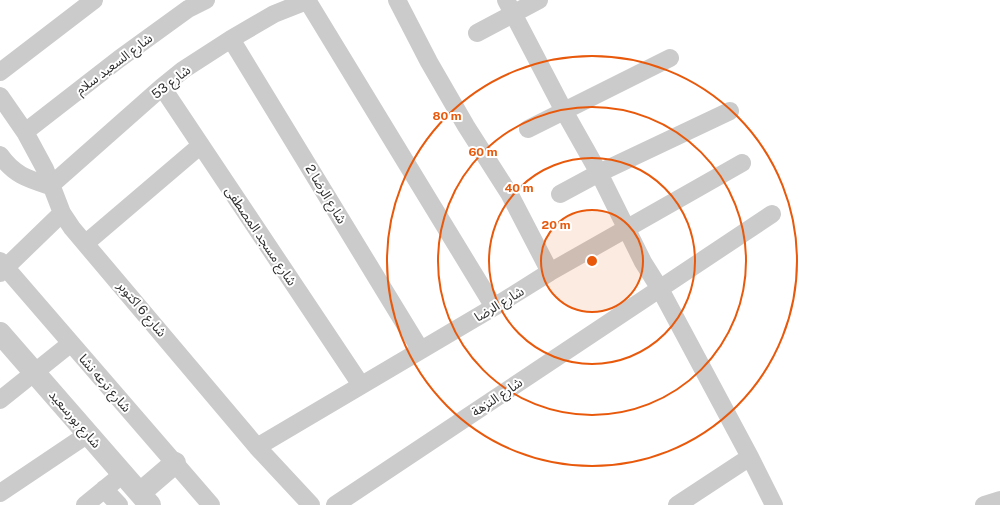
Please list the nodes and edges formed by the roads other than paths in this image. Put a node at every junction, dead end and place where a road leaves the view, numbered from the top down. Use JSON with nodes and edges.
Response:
{"nodes":[{"id":1,"x":94,"y":0,"type":"edge"},
{"id":2,"x":206,"y":0,"type":"edge"},
{"id":3,"x":307,"y":0,"type":"edge"},
{"id":4,"x":397,"y":0,"type":"edge"},
{"id":5,"x":538,"y":0,"type":"edge"},
{"id":6,"x":510,"y":7,"type":"edge"},
{"id":7,"x":477,"y":33,"type":"dead end"},
{"id":8,"x":231,"y":39,"type":"junction"},
{"id":9,"x":670,"y":58,"type":"dead end"},
{"id":10,"x":0,"y":72,"type":"edge"},
{"id":11,"x":162,"y":87,"type":"junction"},
{"id":12,"x":0,"y":96,"type":"edge"},
{"id":13,"x":564,"y":111,"type":"junction"},
{"id":14,"x":730,"y":111,"type":"dead end"},
{"id":15,"x":528,"y":129,"type":"dead end"},
{"id":16,"x":25,"y":132,"type":"junction"},
{"id":17,"x":201,"y":145,"type":"junction"},
{"id":18,"x":0,"y":155,"type":"edge"},
{"id":19,"x":742,"y":163,"type":"dead end"},
{"id":20,"x":599,"y":173,"type":"junction"},
{"id":21,"x":50,"y":186,"type":"junction"},
{"id":22,"x":560,"y":194,"type":"dead end"},
{"id":23,"x":62,"y":213,"type":"junction"},
{"id":24,"x":772,"y":214,"type":"dead end"},
{"id":25,"x":626,"y":228,"type":"junction"},
{"id":26,"x":86,"y":242,"type":"junction"},
{"id":27,"x":2,"y":268,"type":"edge"},
{"id":28,"x":550,"y":272,"type":"junction"},
{"id":29,"x":660,"y":290,"type":"junction"},
{"id":30,"x":494,"y":307,"type":"junction"},
{"id":31,"x":0,"y":333,"type":"edge"},
{"id":32,"x":70,"y":344,"type":"junction"},
{"id":33,"x":420,"y":350,"type":"junction"},
{"id":34,"x":35,"y":373,"type":"junction"},
{"id":35,"x":361,"y":385,"type":"junction"},
{"id":36,"x":0,"y":400,"type":"edge"},
{"id":37,"x":88,"y":434,"type":"junction"},
{"id":38,"x":257,"y":447,"type":"junction"},
{"id":39,"x":750,"y":457,"type":"junction"},
{"id":40,"x":175,"y":463,"type":"junction"},
{"id":41,"x":123,"y":474,"type":"junction"},
{"id":42,"x":104,"y":489,"type":"junction"},
{"id":43,"x":0,"y":493,"type":"edge"},
{"id":44,"x":145,"y":499,"type":"edge"},
{"id":45,"x":1000,"y":500,"type":"edge"},
{"id":46,"x":85,"y":505,"type":"edge"},
{"id":47,"x":119,"y":505,"type":"edge"},
{"id":48,"x":211,"y":505,"type":"edge"},
{"id":49,"x":311,"y":505,"type":"edge"},
{"id":50,"x":335,"y":505,"type":"edge"},
{"id":51,"x":678,"y":505,"type":"edge"},
{"id":52,"x":774,"y":505,"type":"edge"},
{"id":53,"x":984,"y":505,"type":"edge"}],
"edges":[{"from":1,"to":10,"type":"street"},
{"from":2,"to":16,"type":"street","name":"شارع السعيد سلام"},
{"from":3,"to":8,"type":"street","name":"شارع 53"},
{"from":3,"to":30,"type":"street"},
{"from":4,"to":28,"type":"street"},
{"from":5,"to":6,"type":"street"},
{"from":6,"to":7,"type":"street"},
{"from":6,"to":13,"type":"street"},
{"from":8,"to":11,"type":"street","name":"شارع 53"},
{"from":8,"to":33,"type":"street","name":"شارع الرضا 2"},
{"from":9,"to":13,"type":"street"},
{"from":11,"to":17,"type":"street","name":"شارع مسجد المصطفى"},
{"from":11,"to":21,"type":"street","name":"شارع 53"},
{"from":12,"to":16,"type":"street","name":"شارع 6 اكتوبر"},
{"from":13,"to":15,"type":"street"},
{"from":13,"to":20,"type":"street"},
{"from":14,"to":20,"type":"street"},
{"from":16,"to":21,"type":"street","name":"شارع 6 اكتوبر"},
{"from":17,"to":26,"type":"street"},
{"from":17,"to":35,"type":"street","name":"شارع مسجد المصطفى"},
{"from":18,"to":21,"type":"street"},
{"from":19,"to":25,"type":"street","name":"شارع الرضا"},
{"from":20,"to":22,"type":"street"},
{"from":20,"to":25,"type":"street"},
{"from":21,"to":23,"type":"street","name":"شارع 6 اكتوبر"},
{"from":23,"to":26,"type":"street","name":"شارع 6 اكتوبر"},
{"from":23,"to":27,"type":"street"},
{"from":24,"to":29,"type":"street","name":"شارع النزهة"},
{"from":25,"to":28,"type":"street","name":"شارع الرضا"},
{"from":25,"to":29,"type":"street"},
{"from":26,"to":38,"type":"street","name":"شارع 6 اكتوبر"},
{"from":27,"to":32,"type":"street","name":"شارع ترعه نشا"},
{"from":28,"to":30,"type":"street","name":"شارع الرضا"},
{"from":29,"to":39,"type":"street"},
{"from":29,"to":50,"type":"street","name":"شارع النزهة"},
{"from":30,"to":33,"type":"street","name":"شارع الرضا"},
{"from":31,"to":34,"type":"street","name":"شارع بورسعيد"},
{"from":32,"to":34,"type":"street"},
{"from":32,"to":40,"type":"street","name":"شارع ترعه نشا"},
{"from":33,"to":35,"type":"street","name":"شارع الرضا"},
{"from":34,"to":36,"type":"street"},
{"from":34,"to":37,"type":"street","name":"شارع بورسعيد"},
{"from":35,"to":38,"type":"street","name":"شارع الرضا"},
{"from":37,"to":41,"type":"street","name":"شارع بورسعيد"},
{"from":37,"to":43,"type":"street"},
{"from":38,"to":49,"type":"street","name":"شارع 6 اكتوبر"},
{"from":39,"to":51,"type":"street"},
{"from":39,"to":52,"type":"street"},
{"from":40,"to":44,"type":"street"},
{"from":40,"to":48,"type":"street","name":"شارع ترعه نشا"},
{"from":41,"to":42,"type":"street"},
{"from":41,"to":44,"type":"street","name":"شارع بورسعيد"},
{"from":42,"to":46,"type":"street"},
{"from":42,"to":47,"type":"street"},
{"from":45,"to":53,"type":"street"}]}
